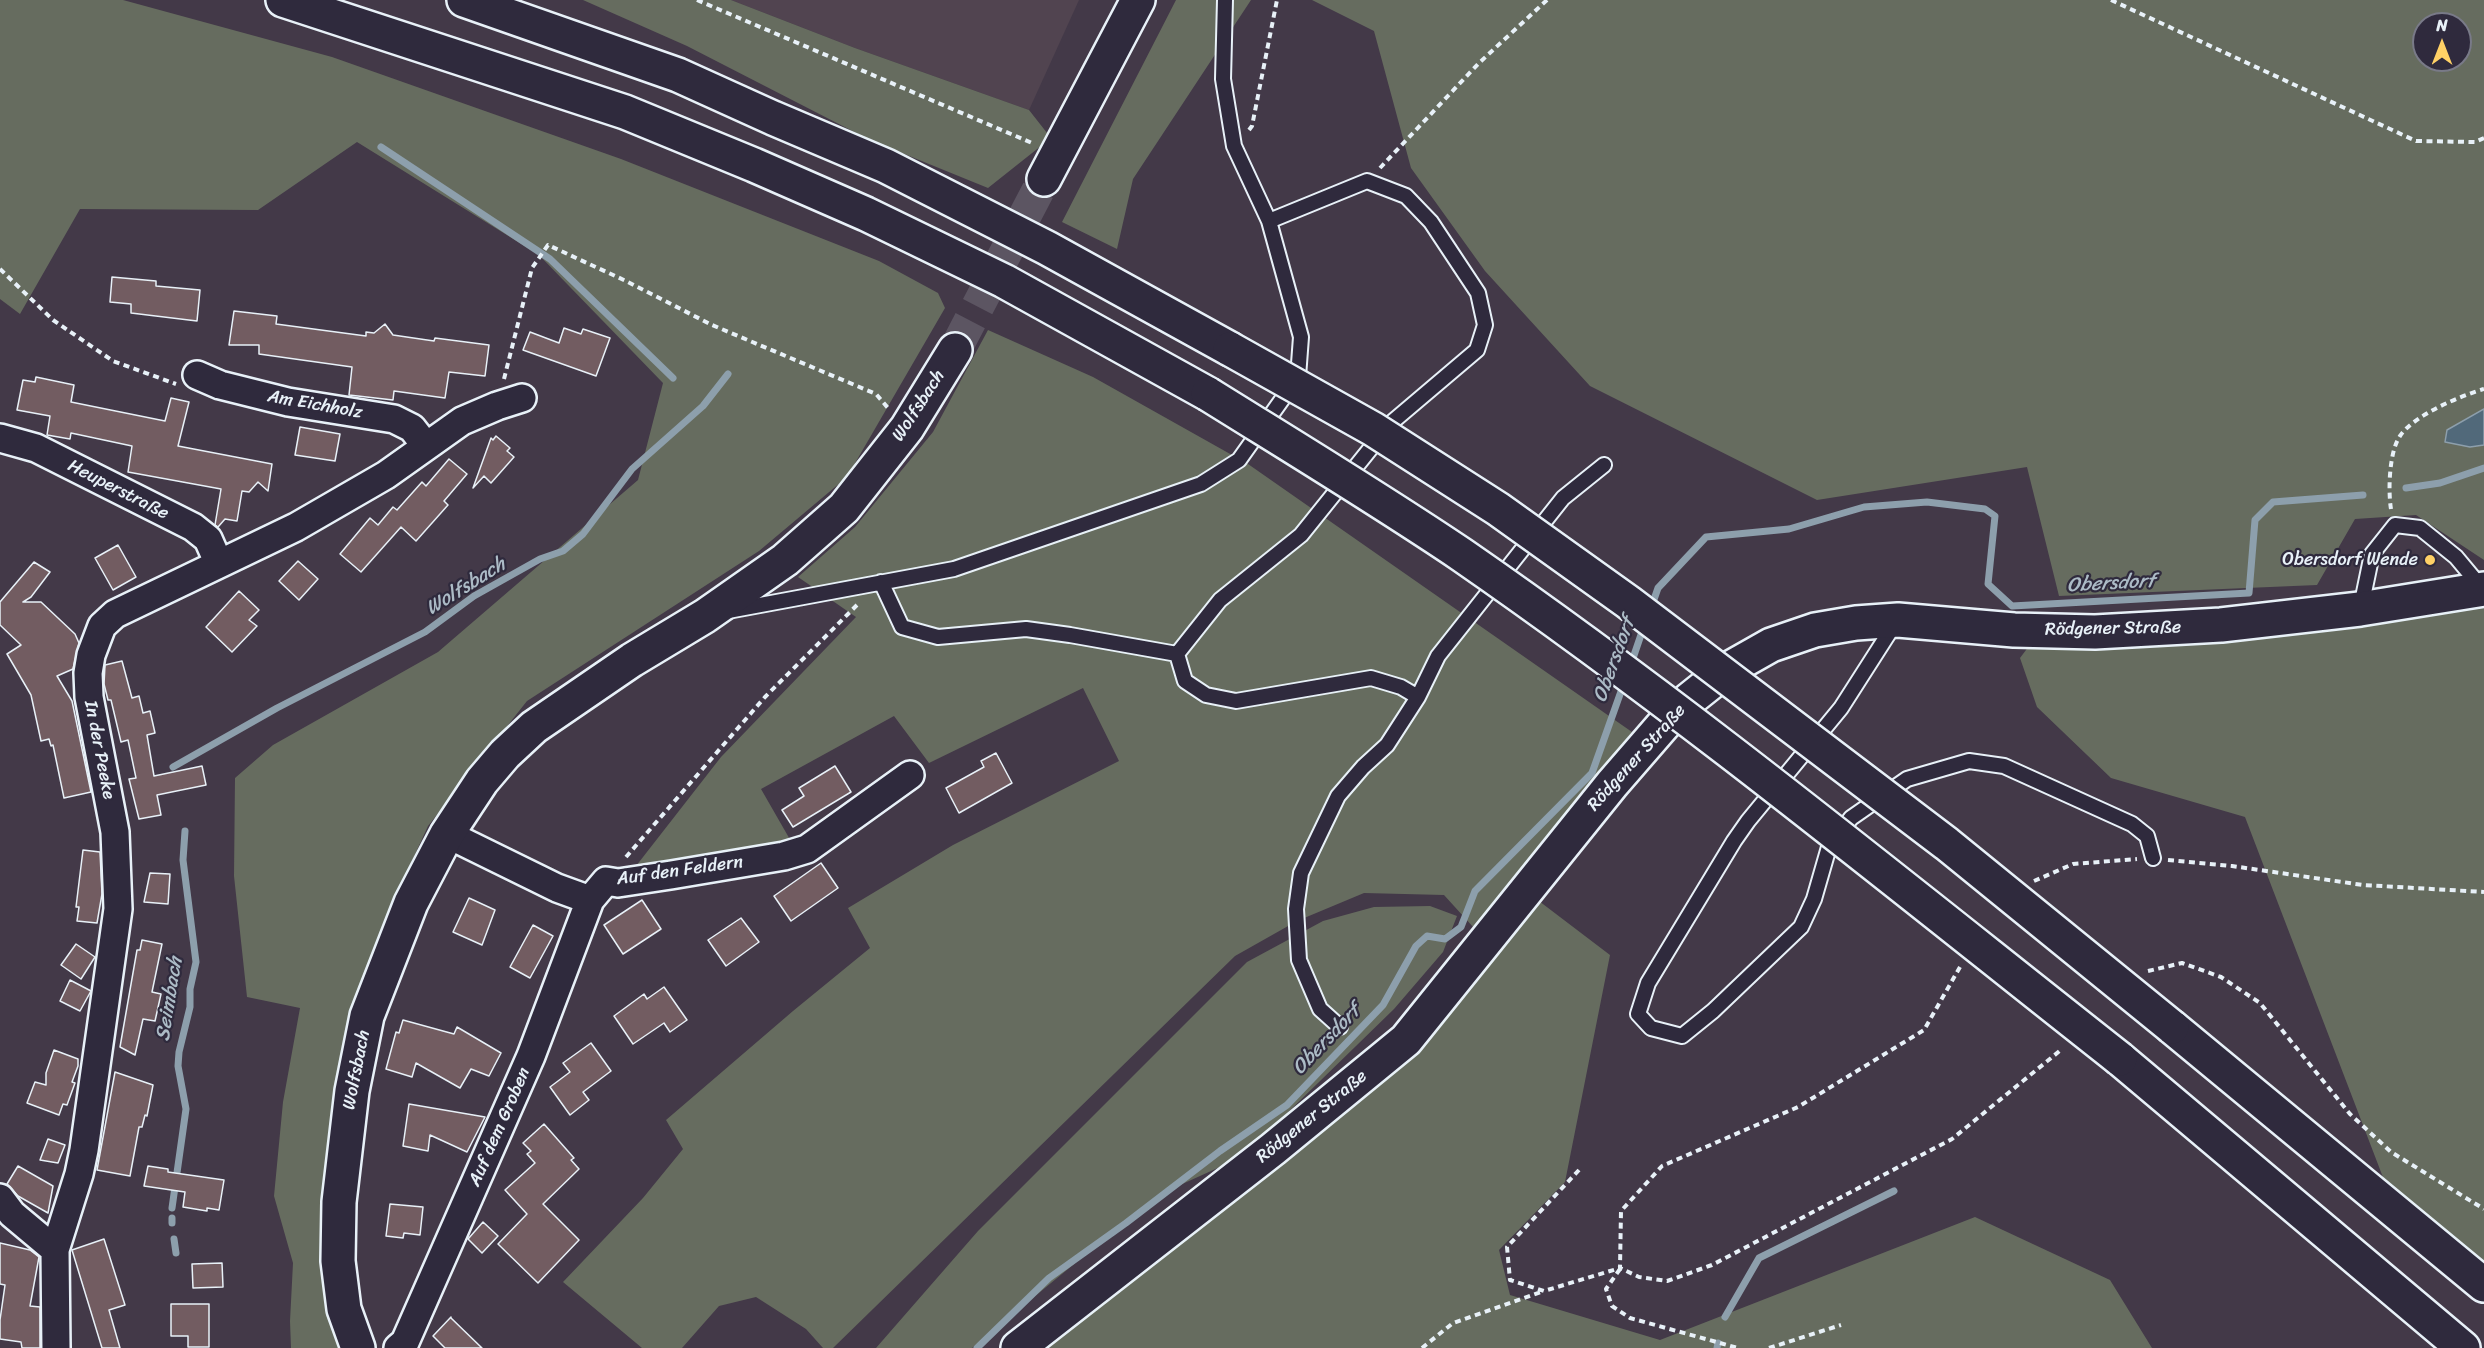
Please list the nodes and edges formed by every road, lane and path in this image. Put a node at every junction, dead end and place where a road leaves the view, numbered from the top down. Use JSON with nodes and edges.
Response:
{"nodes":[{"id":1,"x":283,"y":0,"type":"edge"},
{"id":2,"x":464,"y":0,"type":"edge"},
{"id":3,"x":697,"y":0,"type":"edge"},
{"id":4,"x":1138,"y":0,"type":"edge"},
{"id":5,"x":1225,"y":0,"type":"edge"},
{"id":6,"x":1277,"y":0,"type":"edge"},
{"id":7,"x":1547,"y":0,"type":"edge"},
{"id":8,"x":2111,"y":0,"type":"edge"},
{"id":9,"x":2484,"y":138,"type":"edge"},
{"id":10,"x":1234,"y":146,"type":"junction"},
{"id":11,"x":1051,"y":166,"type":"joint"},
{"id":12,"x":1367,"y":181,"type":"junction"},
{"id":13,"x":1269,"y":221,"type":"junction"},
{"id":14,"x":0,"y":269,"type":"edge"},
{"id":15,"x":955,"y":350,"type":"tunnel mouth"},
{"id":16,"x":203,"y":378,"type":"joint"},
{"id":17,"x":2484,"y":389,"type":"edge"},
{"id":18,"x":509,"y":402,"type":"joint"},
{"id":19,"x":907,"y":429,"type":"junction"},
{"id":20,"x":0,"y":438,"type":"edge"},
{"id":21,"x":426,"y":446,"type":"junction"},
{"id":22,"x":1604,"y":465,"type":"dead end"},
{"id":23,"x":2395,"y":525,"type":"junction"},
{"id":24,"x":219,"y":564,"type":"junction"},
{"id":25,"x":881,"y":582,"type":"junction"},
{"id":26,"x":2483,"y":589,"type":"edge"},
{"id":27,"x":2360,"y":609,"type":"junction"},
{"id":28,"x":705,"y":616,"type":"junction"},
{"id":29,"x":1898,"y":620,"type":"junction"},
{"id":30,"x":1177,"y":654,"type":"junction"},
{"id":31,"x":1418,"y":697,"type":"junction"},
{"id":32,"x":910,"y":775,"type":"dead end"},
{"id":33,"x":447,"y":834,"type":"junction"},
{"id":34,"x":2153,"y":858,"type":"dead end"},
{"id":35,"x":598,"y":890,"type":"junction"},
{"id":36,"x":2139,"y":979,"type":"dead end"},
{"id":37,"x":1340,"y":1028,"type":"dead end"},
{"id":38,"x":2062,"y":1048,"type":"dead end"},
{"id":39,"x":1579,"y":1170,"type":"dead end"},
{"id":40,"x":0,"y":1198,"type":"edge"},
{"id":41,"x":2484,"y":1209,"type":"edge"},
{"id":42,"x":1621,"y":1211,"type":"dead end"},
{"id":43,"x":55,"y":1250,"type":"junction"},
{"id":44,"x":1620,"y":1268,"type":"junction"},
{"id":45,"x":2484,"y":1285,"type":"edge"},
{"id":46,"x":1544,"y":1291,"type":"junction"},
{"id":47,"x":1841,"y":1326,"type":"dead end"},
{"id":48,"x":56,"y":1348,"type":"edge"},
{"id":49,"x":358,"y":1348,"type":"edge"},
{"id":50,"x":398,"y":1348,"type":"edge"},
{"id":51,"x":1018,"y":1348,"type":"edge"},
{"id":52,"x":1422,"y":1348,"type":"edge"},
{"id":53,"x":1738,"y":1348,"type":"edge"},
{"id":54,"x":1769,"y":1348,"type":"edge"},
{"id":55,"x":2463,"y":1348,"type":"edge"}],
"edges":[{"from":1,"to":55,"type":"main road","bridge":true},
{"from":2,"to":45,"type":"main road","bridge":true},
{"from":3,"to":11,"type":"path"},
{"from":4,"to":11,"type":"main road"},
{"from":5,"to":10,"type":"lane"},
{"from":6,"to":10,"type":"path"},
{"from":7,"to":12,"type":"path"},
{"from":8,"to":9,"type":"path"},
{"from":10,"to":13,"type":"lane"},
{"from":12,"to":13,"type":"lane"},
{"from":12,"to":30,"type":"lane"},
{"from":13,"to":25,"type":"lane"},
{"from":14,"to":16,"type":"path"},
{"from":15,"to":19,"type":"main road","name":"Wolfsbach"},
{"from":16,"to":21,"type":"street","name":"Am Eichholz"},
{"from":17,"to":23,"type":"path"},
{"from":18,"to":19,"type":"path"},
{"from":18,"to":21,"type":"street","name":"In der Peeke"},
{"from":19,"to":28,"type":"main road","name":"Wolfsbach"},
{"from":20,"to":24,"type":"street","name":"Heuperstraße"},
{"from":21,"to":24,"type":"street","name":"In der Peeke"},
{"from":22,"to":31,"type":"lane"},
{"from":23,"to":26,"type":"lane"},
{"from":23,"to":27,"type":"lane"},
{"from":24,"to":43,"type":"street","name":"In der Peeke"},
{"from":25,"to":28,"type":"lane"},
{"from":25,"to":30,"type":"lane"},
{"from":25,"to":35,"type":"path"},
{"from":26,"to":27,"type":"main road","name":"Rödgener Straße"},
{"from":27,"to":29,"type":"main road","name":"Rödgener Straße"},
{"from":28,"to":33,"type":"main road","name":"Wolfsbach"},
{"from":29,"to":34,"type":"lane"},
{"from":29,"to":51,"type":"main road","name":"Rödgener Straße"},
{"from":30,"to":31,"type":"lane"},
{"from":31,"to":37,"type":"lane"},
{"from":32,"to":35,"type":"street","name":"Auf den Feldern"},
{"from":33,"to":35,"type":"street","name":"Auf den Feldern"},
{"from":33,"to":49,"type":"main road","name":"Wolfsbach"},
{"from":35,"to":50,"type":"street","name":"Auf dem Groben"},
{"from":36,"to":41,"type":"path"},
{"from":38,"to":44,"type":"path"},
{"from":39,"to":46,"type":"path"},
{"from":40,"to":43,"type":"street"},
{"from":42,"to":44,"type":"path"},
{"from":43,"to":48,"type":"street","name":"In der Peeke"},
{"from":44,"to":46,"type":"path"},
{"from":44,"to":53,"type":"path"},
{"from":46,"to":52,"type":"path"},
{"from":47,"to":54,"type":"path"}]}
